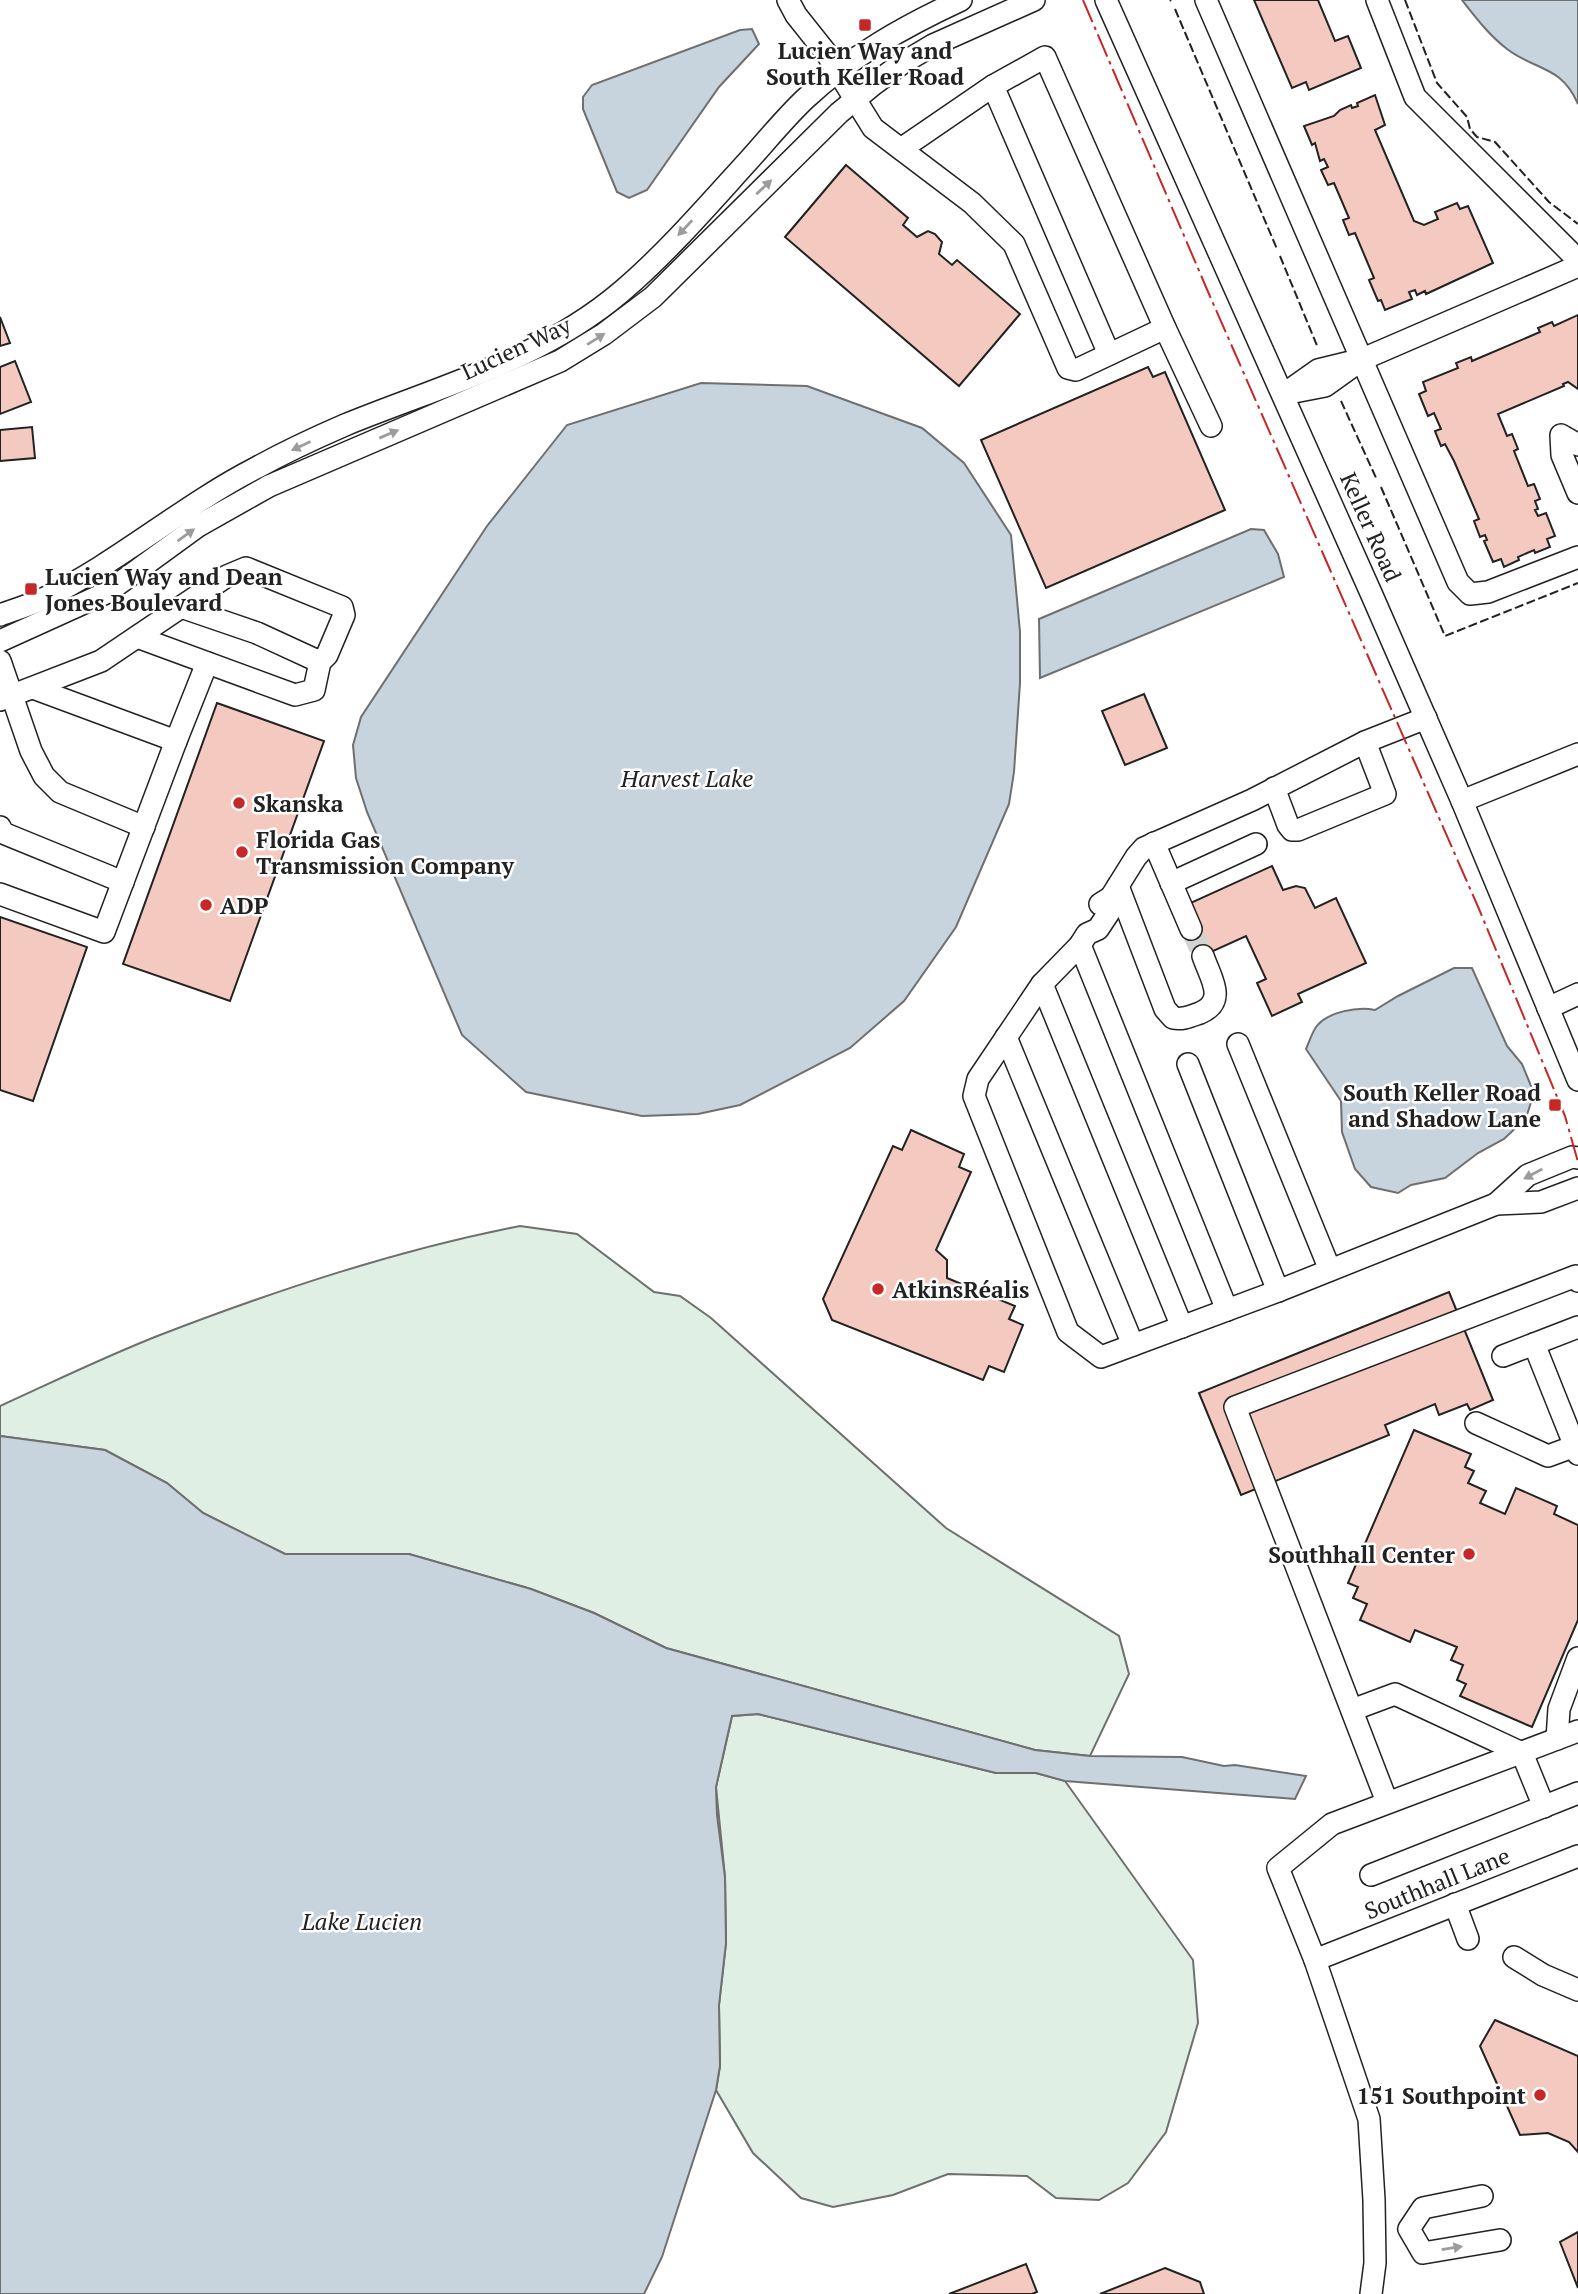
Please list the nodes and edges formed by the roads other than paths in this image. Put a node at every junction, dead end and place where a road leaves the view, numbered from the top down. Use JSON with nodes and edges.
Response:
{"nodes":[{"id":1,"x":788,"y":0,"type":"edge"},
{"id":2,"x":961,"y":0,"type":"edge"},
{"id":3,"x":1034,"y":0,"type":"edge"},
{"id":4,"x":1106,"y":0,"type":"edge"},
{"id":5,"x":1206,"y":0,"type":"edge"},
{"id":6,"x":1377,"y":0,"type":"edge"},
{"id":7,"x":837,"y":72,"type":"junction"},
{"id":8,"x":993,"y":86,"type":"junction"},
{"id":9,"x":854,"y":100,"type":"junction"},
{"id":10,"x":901,"y":149,"type":"junction"},
{"id":11,"x":1578,"y":260,"type":"edge"},
{"id":12,"x":1578,"y":266,"type":"edge"},
{"id":13,"x":1165,"y":328,"type":"junction"},
{"id":14,"x":1109,"y":354,"type":"junction"},
{"id":15,"x":1363,"y":359,"type":"junction"},
{"id":16,"x":1284,"y":394,"type":"junction"},
{"id":17,"x":1211,"y":426,"type":"dead end"},
{"id":18,"x":1578,"y":445,"type":"edge"},
{"id":19,"x":1578,"y":494,"type":"edge"},
{"id":20,"x":1578,"y":556,"type":"edge"},
{"id":21,"x":181,"y":607,"type":"junction"},
{"id":22,"x":0,"y":615,"type":"edge"},
{"id":23,"x":137,"y":637,"type":"junction"},
{"id":24,"x":0,"y":641,"type":"edge"},
{"id":25,"x":0,"y":661,"type":"edge"},
{"id":26,"x":320,"y":662,"type":"junction"},
{"id":27,"x":207,"y":663,"type":"junction"},
{"id":28,"x":33,"y":688,"type":"junction"},
{"id":29,"x":6,"y":698,"type":"edge"},
{"id":30,"x":1426,"y":718,"type":"junction"},
{"id":31,"x":176,"y":741,"type":"junction"},
{"id":32,"x":1365,"y":741,"type":"junction"},
{"id":33,"x":1578,"y":754,"type":"edge"},
{"id":34,"x":1274,"y":788,"type":"junction"},
{"id":35,"x":1462,"y":801,"type":"junction"},
{"id":36,"x":0,"y":827,"type":"edge"},
{"id":37,"x":144,"y":827,"type":"junction"},
{"id":38,"x":1154,"y":843,"type":"junction"},
{"id":39,"x":1255,"y":844,"type":"dead end"},
{"id":40,"x":123,"y":882,"type":"junction"},
{"id":41,"x":1171,"y":883,"type":"junction"},
{"id":42,"x":1114,"y":891,"type":"junction"},
{"id":43,"x":0,"y":894,"type":"edge"},
{"id":44,"x":1191,"y":929,"type":"tunnel mouth"},
{"id":45,"x":1084,"y":939,"type":"junction"},
{"id":46,"x":1203,"y":956,"type":"tunnel mouth"},
{"id":47,"x":1041,"y":984,"type":"junction"},
{"id":48,"x":1578,"y":994,"type":"edge"},
{"id":49,"x":1548,"y":1008,"type":"junction"},
{"id":50,"x":1006,"y":1037,"type":"junction"},
{"id":51,"x":1238,"y":1044,"type":"dead end"},
{"id":52,"x":1188,"y":1064,"type":"dead end"},
{"id":53,"x":1578,"y":1080,"type":"edge"},
{"id":54,"x":1578,"y":1157,"type":"edge"},
{"id":55,"x":1578,"y":1188,"type":"edge"},
{"id":56,"x":1496,"y":1204,"type":"junction"},
{"id":57,"x":1330,"y":1270,"type":"junction"},
{"id":58,"x":1578,"y":1281,"type":"edge"},
{"id":59,"x":1278,"y":1291,"type":"junction"},
{"id":60,"x":1227,"y":1310,"type":"junction"},
{"id":61,"x":1182,"y":1327,"type":"junction"},
{"id":62,"x":1578,"y":1327,"type":"edge"},
{"id":63,"x":1534,"y":1344,"type":"junction"},
{"id":64,"x":1133,"y":1345,"type":"junction"},
{"id":65,"x":1503,"y":1356,"type":"dead end"},
{"id":66,"x":1476,"y":1423,"type":"dead end"},
{"id":67,"x":1576,"y":1450,"type":"edge"},
{"id":68,"x":1578,"y":1658,"type":"edge"},
{"id":69,"x":1352,"y":1710,"type":"junction"},
{"id":70,"x":1578,"y":1731,"type":"edge"},
{"id":71,"x":1557,"y":1739,"type":"junction"},
{"id":72,"x":1522,"y":1753,"type":"junction"},
{"id":73,"x":1578,"y":1793,"type":"edge"},
{"id":74,"x":1387,"y":1802,"type":"junction"},
{"id":75,"x":1544,"y":1807,"type":"junction"},
{"id":76,"x":1578,"y":1856,"type":"edge"},
{"id":77,"x":1371,"y":1875,"type":"dead end"},
{"id":78,"x":1455,"y":1904,"type":"junction"},
{"id":79,"x":1468,"y":1939,"type":"dead end"},
{"id":80,"x":1514,"y":1957,"type":"dead end"},
{"id":81,"x":1315,"y":1960,"type":"junction"},
{"id":82,"x":1578,"y":1990,"type":"edge"},
{"id":83,"x":1482,"y":2196,"type":"dead end"},
{"id":84,"x":1409,"y":2229,"type":"junction"},
{"id":85,"x":1375,"y":2231,"type":"junction"},
{"id":86,"x":1500,"y":2241,"type":"dead end"},
{"id":87,"x":1371,"y":2294,"type":"edge"}],
"edges":[{"from":1,"to":7,"type":"street"},
{"from":2,"to":7,"type":"street","name":"Lucien Way"},
{"from":3,"to":9,"type":"street","name":"Lucien Way"},
{"from":4,"to":16,"type":"street","name":"Keller Road"},
{"from":5,"to":15,"type":"street"},
{"from":6,"to":11,"type":"street"},
{"from":7,"to":9,"type":"street"},
{"from":7,"to":22,"type":"street","name":"Lucien Way","one_way":true},
{"from":8,"to":10,"type":"street"},
{"from":8,"to":13,"type":"street"},
{"from":8,"to":14,"type":"street"},
{"from":9,"to":10,"type":"street"},
{"from":24,"to":9,"type":"street","name":"Lucien Way","one_way":true},
{"from":10,"to":14,"type":"street"},
{"from":12,"to":15,"type":"street"},
{"from":13,"to":14,"type":"street"},
{"from":13,"to":17,"type":"street"},
{"from":15,"to":16,"type":"street"},
{"from":15,"to":20,"type":"street"},
{"from":16,"to":30,"type":"street","name":"Keller Road"},
{"from":18,"to":19,"type":"street"},
{"from":21,"to":23,"type":"street"},
{"from":21,"to":26,"type":"street"},
{"from":21,"to":26,"type":"street"},
{"from":23,"to":27,"type":"street"},
{"from":23,"to":28,"type":"street"},
{"from":25,"to":29,"type":"street"},
{"from":26,"to":27,"type":"street"},
{"from":27,"to":31,"type":"street"},
{"from":28,"to":29,"type":"street"},
{"from":28,"to":31,"type":"street"},
{"from":29,"to":37,"type":"street"},
{"from":30,"to":32,"type":"street"},
{"from":30,"to":35,"type":"street","name":"Keller Road"},
{"from":31,"to":37,"type":"street"},
{"from":32,"to":34,"type":"street"},
{"from":32,"to":34,"type":"street"},
{"from":33,"to":35,"type":"street"},
{"from":34,"to":38,"type":"street"},
{"from":35,"to":49,"type":"street","name":"Keller Road"},
{"from":36,"to":40,"type":"street"},
{"from":37,"to":40,"type":"street"},
{"from":38,"to":41,"type":"street"},
{"from":38,"to":42,"type":"street"},
{"from":39,"to":41,"type":"street"},
{"from":40,"to":43,"type":"street"},
{"from":41,"to":44,"type":"street"},
{"from":42,"to":45,"type":"street"},
{"from":42,"to":46,"type":"street"},
{"from":45,"to":47,"type":"street"},
{"from":45,"to":60,"type":"street"},
{"from":47,"to":50,"type":"street"},
{"from":47,"to":61,"type":"street"},
{"from":48,"to":49,"type":"street"},
{"from":49,"to":53,"type":"street","name":"Keller Road"},
{"from":50,"to":64,"type":"street"},
{"from":50,"to":64,"type":"street"},
{"from":51,"to":57,"type":"street"},
{"from":52,"to":59,"type":"street"},
{"from":54,"to":56,"type":"street","one_way":true},
{"from":55,"to":56,"type":"street"},
{"from":56,"to":57,"type":"street"},
{"from":57,"to":59,"type":"street"},
{"from":58,"to":69,"type":"street"},
{"from":59,"to":60,"type":"street"},
{"from":60,"to":61,"type":"street"},
{"from":61,"to":64,"type":"street"},
{"from":62,"to":63,"type":"street"},
{"from":63,"to":65,"type":"street"},
{"from":63,"to":67,"type":"street"},
{"from":66,"to":67,"type":"street"},
{"from":68,"to":71,"type":"street"},
{"from":69,"to":72,"type":"street"},
{"from":69,"to":74,"type":"street"},
{"from":70,"to":71,"type":"street"},
{"from":71,"to":72,"type":"street"},
{"from":72,"to":74,"type":"street"},
{"from":72,"to":75,"type":"street"},
{"from":73,"to":75,"type":"street"},
{"from":74,"to":81,"type":"street"},
{"from":75,"to":77,"type":"street"},
{"from":76,"to":78,"type":"street","name":"Southhall Lane"},
{"from":78,"to":79,"type":"street"},
{"from":78,"to":81,"type":"street","name":"Southhall Lane"},
{"from":80,"to":82,"type":"street"},
{"from":81,"to":85,"type":"street"},
{"from":83,"to":84,"type":"street"},
{"from":84,"to":85,"type":"street"},
{"from":84,"to":86,"type":"street","one_way":true},
{"from":85,"to":87,"type":"street"}]}
